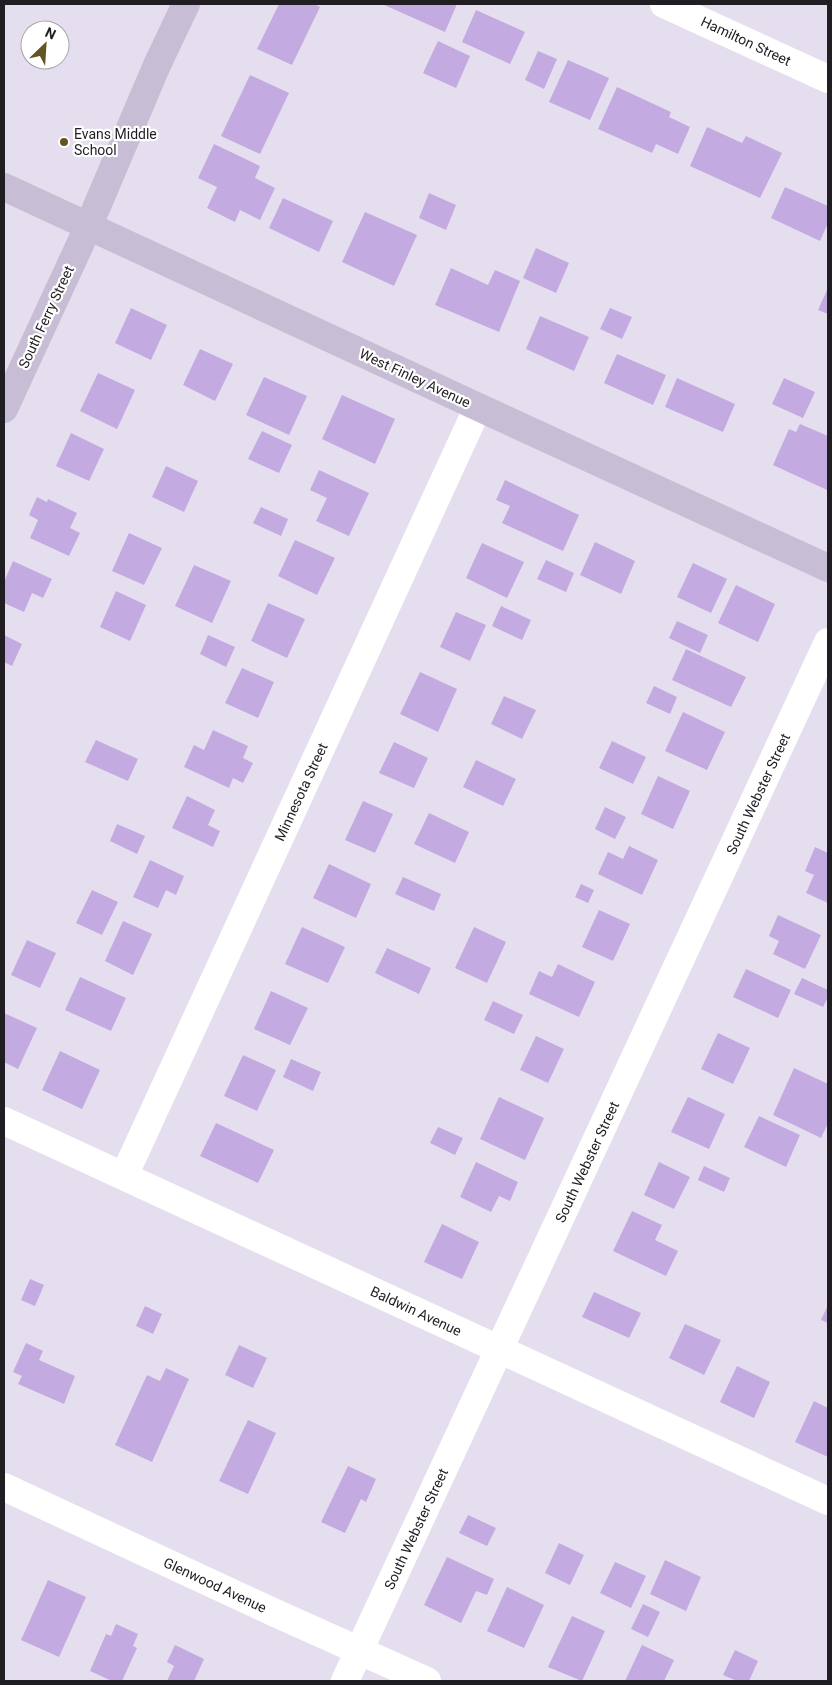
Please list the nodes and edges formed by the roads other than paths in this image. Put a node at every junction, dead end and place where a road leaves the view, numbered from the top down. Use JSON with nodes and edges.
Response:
{"nodes":[{"id":1,"x":186,"y":4,"type":"edge"},
{"id":2,"x":664,"y":4,"type":"edge"},
{"id":3,"x":828,"y":79,"type":"edge"},
{"id":4,"x":4,"y":187,"type":"edge"},
{"id":5,"x":89,"y":225,"type":"junction"},
{"id":6,"x":478,"y":407,"type":"junction"},
{"id":7,"x":4,"y":409,"type":"edge"},
{"id":8,"x":828,"y":568,"type":"edge"},
{"id":9,"x":828,"y":642,"type":"edge"},
{"id":10,"x":4,"y":1120,"type":"edge"},
{"id":11,"x":124,"y":1176,"type":"junction"},
{"id":12,"x":500,"y":1349,"type":"junction"},
{"id":13,"x":4,"y":1487,"type":"edge"},
{"id":14,"x":828,"y":1501,"type":"edge"},
{"id":15,"x":360,"y":1651,"type":"junction"},
{"id":16,"x":346,"y":1681,"type":"edge"},
{"id":17,"x":427,"y":1681,"type":"edge"}],
"edges":[{"from":1,"to":5,"type":"main road","name":"South Ferry Street"},
{"from":2,"to":3,"type":"street","name":"Hamilton Street"},
{"from":4,"to":5,"type":"main road","name":"West Finley Avenue"},
{"from":5,"to":6,"type":"main road","name":"West Finley Avenue"},
{"from":5,"to":7,"type":"main road","name":"South Ferry Street"},
{"from":6,"to":8,"type":"main road","name":"West Finley Avenue"},
{"from":6,"to":11,"type":"street","name":"Minnesota Street"},
{"from":9,"to":12,"type":"street","name":"South Webster Street"},
{"from":10,"to":11,"type":"street","name":"Baldwin Avenue"},
{"from":11,"to":12,"type":"street","name":"Baldwin Avenue"},
{"from":12,"to":14,"type":"street","name":"Baldwin Avenue"},
{"from":12,"to":15,"type":"street","name":"South Webster Street"},
{"from":13,"to":15,"type":"street","name":"Glenwood Avenue"},
{"from":15,"to":16,"type":"street","name":"South Webster Street"},
{"from":15,"to":17,"type":"street","name":"Glenwood Avenue"}]}
